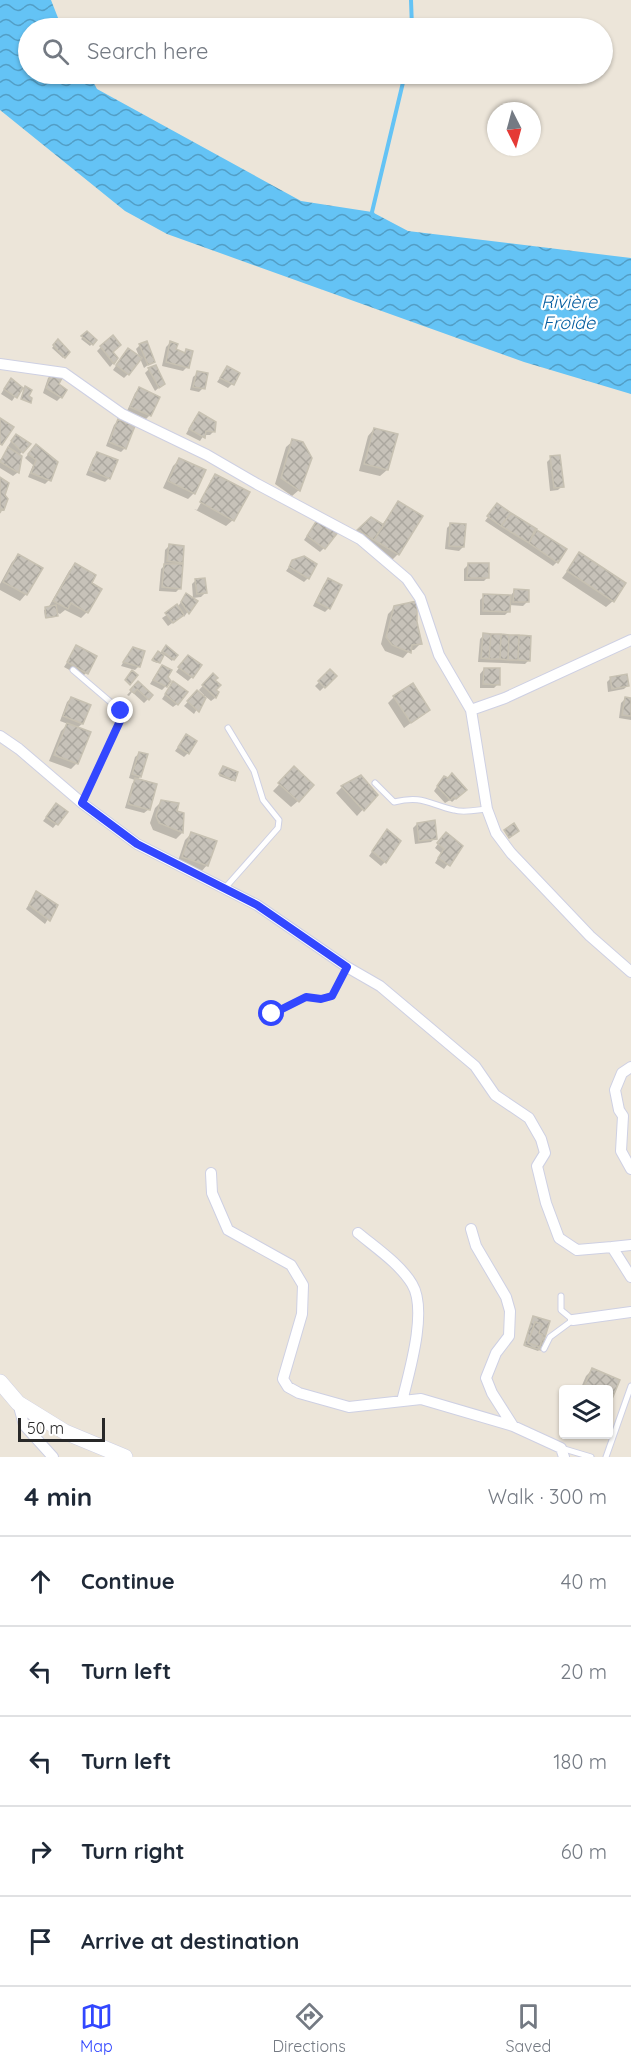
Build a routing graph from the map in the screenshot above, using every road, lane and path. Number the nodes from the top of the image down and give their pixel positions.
1 (0, 364) edge
2 (631, 640) edge
3 (73, 670) dead end
4 (471, 711) junction
5 (228, 728) dead end
6 (0, 736) edge
7 (375, 783) dead end
8 (82, 803) junction
9 (487, 809) junction
10 (225, 888) junction
11 (347, 967) junction
12 (631, 972) edge
13 (272, 1014) dead end
14 (631, 1067) edge
15 (631, 1169) edge
16 (212, 1173) dead end
17 (471, 1229) dead end
18 (358, 1233) dead end
19 (631, 1245) edge
20 (612, 1247) junction
21 (631, 1277) edge
22 (561, 1296) dead end
23 (631, 1312) edge
24 (573, 1320) junction
25 (544, 1349) dead end
26 (0, 1382) edge
27 (631, 1386) edge
28 (402, 1401) junction
29 (18, 1403) junction
30 (513, 1426) junction
31 (562, 1452) edge
32 (53, 1457) edge
33 (125, 1457) edge
34 (591, 1457) edge
35 (606, 1457) edge

1 - 4 street
2 - 4 street
3 - 8 lane
4 - 9 street
5 - 10 lane
6 - 8 street
7 - 9 lane
8 - 10 street
9 - 12 street
10 - 11 street
11 - 13 lane
11 - 20 street
14 - 15 street
16 - 28 street
17 - 30 street
18 - 28 street
19 - 20 street
20 - 21 street
22 - 24 lane
23 - 24 street
24 - 25 lane
26 - 29 main road
27 - 35 lane
28 - 30 street
29 - 32 street
29 - 33 main road
30 - 31 street
31 - 34 lane

